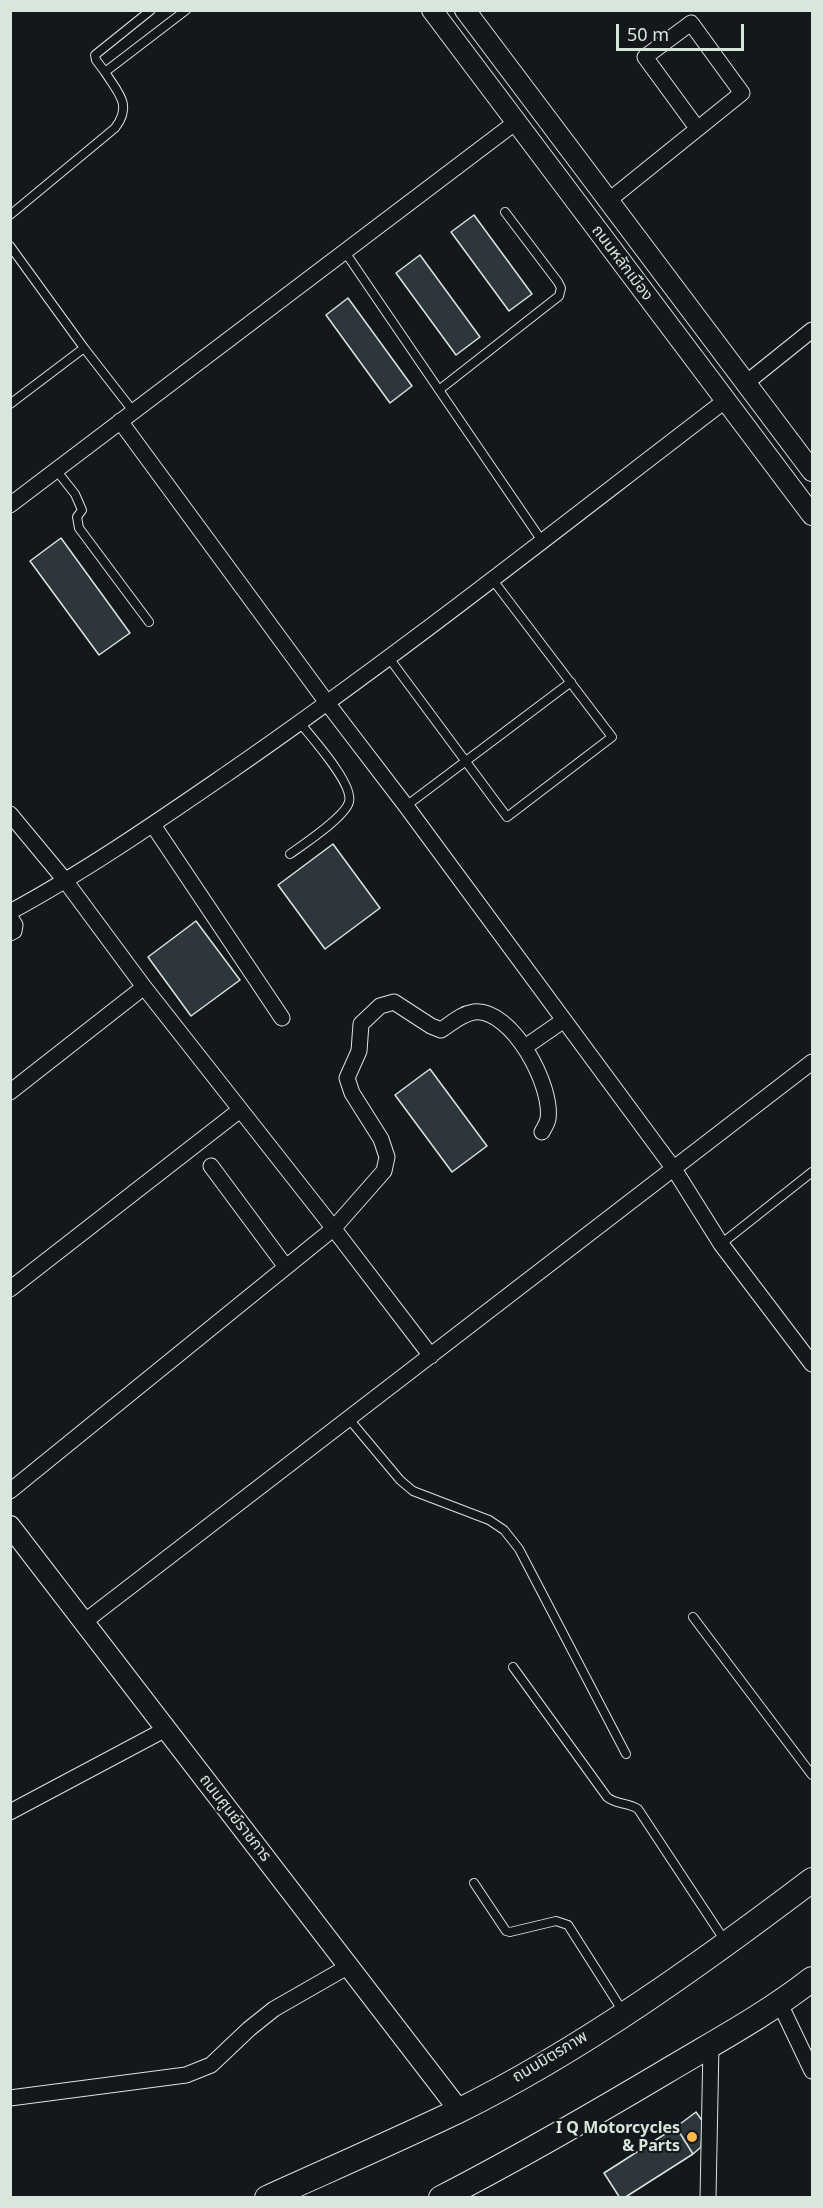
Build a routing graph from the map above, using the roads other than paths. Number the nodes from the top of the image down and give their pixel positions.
1 (151, 10) edge
2 (186, 10) edge
3 (432, 10) edge
4 (465, 10) edge
5 (105, 72) junction
6 (516, 122) junction
7 (697, 128) junction
8 (608, 201) junction
9 (505, 212) dead end
10 (10, 215) edge
11 (10, 246) edge
12 (345, 252) junction
13 (813, 330) edge
14 (84, 348) junction
15 (746, 384) junction
16 (439, 390) junction
17 (726, 400) junction
18 (10, 404) edge
19 (133, 411) junction
20 (120, 421) junction
21 (56, 470) junction
22 (813, 471) edge
23 (10, 505) edge
24 (813, 515) edge
25 (542, 541) junction
26 (492, 579) junction
27 (149, 622) dead end
28 (389, 658) junction
29 (571, 682) junction
30 (328, 704) junction
31 (300, 723) junction
32 (465, 760) junction
33 (406, 806) junction
34 (10, 814) edge
35 (153, 825) junction
36 (290, 854) dead end
37 (64, 879) junction
38 (10, 912) edge
39 (10, 917) edge
40 (10, 933) edge
41 (144, 987) junction
42 (282, 1018) dead end
43 (564, 1020) junction
44 (525, 1047) junction
45 (813, 1062) edge
46 (10, 1092) edge
47 (240, 1110) junction
48 (542, 1132) dead end
49 (211, 1166) dead end
50 (674, 1169) junction
51 (813, 1172) edge
52 (333, 1229) junction
53 (721, 1244) junction
54 (286, 1267) junction
55 (10, 1289) edge
56 (431, 1356) junction
57 (812, 1361) edge
58 (349, 1419) junction
59 (10, 1491) edge
60 (10, 1526) edge
61 (693, 1617) dead end
62 (84, 1622) junction
63 (513, 1667) dead end
64 (166, 1729) junction
65 (626, 1754) dead end
66 (813, 1774) edge
67 (10, 1812) edge
68 (813, 1880) edge
69 (474, 1883) dead end
70 (727, 1944) junction
71 (349, 1966) junction
72 (813, 1979) edge
73 (780, 2004) junction
74 (624, 2013) junction
75 (711, 2045) junction
76 (813, 2071) edge
77 (10, 2098) edge
78 (459, 2110) junction
79 (267, 2198) edge
80 (441, 2198) edge
81 (708, 2198) edge

1 - 5 lane
2 - 5 lane
3 - 6 street, ถนนหลักเมือง
4 - 8 street, ถนนหลักเมือง
5 - 10 lane
6 - 12 street
6 - 17 street, ถนนหลักเมือง
7 - 7 street
7 - 8 street
8 - 15 street, ถนนหลักเมือง
9 - 16 lane
11 - 14 lane
12 - 16 lane
12 - 19 street
13 - 15 street
14 - 18 lane
14 - 19 lane
15 - 17 street
15 - 22 street, ถนนหลักเมือง
16 - 25 lane
17 - 24 street, ถนนหลักเมือง
17 - 25 street
19 - 20 street
20 - 21 street
20 - 30 street
21 - 23 street
21 - 27 lane
25 - 26 street
26 - 28 street
26 - 29 lane
28 - 30 street
28 - 32 lane
29 - 32 lane
29 - 32 lane
30 - 31 street
30 - 33 street
31 - 35 street
31 - 36 lane
32 - 33 lane
33 - 43 street
34 - 37 street
35 - 37 street
35 - 42 street
37 - 38 street
37 - 41 street
39 - 40 street
41 - 46 street
41 - 47 street
43 - 44 street
43 - 50 street
44 - 48 street
44 - 52 street
45 - 50 street
47 - 52 street
47 - 55 street
49 - 54 street
50 - 53 street
50 - 56 street
51 - 53 lane
52 - 54 street
52 - 56 street
53 - 57 street
54 - 59 street
56 - 58 street
58 - 62 street
58 - 65 lane
60 - 62 street, ถนนศูนย์ราชการ
61 - 66 lane
62 - 64 street, ถนนศูนย์ราชการ
63 - 70 lane
64 - 67 street
64 - 71 street, ถนนศูนย์ราชการ
68 - 70 main road, ถนนมิตรภาพ
69 - 74 lane
70 - 74 main road, ถนนมิตรภาพ
71 - 77 street
71 - 78 street, ถนนศูนย์ราชการ
72 - 73 main road
73 - 75 main road
73 - 76 street
74 - 78 main road, ถนนมิตรภาพ
75 - 80 main road
75 - 81 street
78 - 79 main road, ถนนมิตรภาพ

